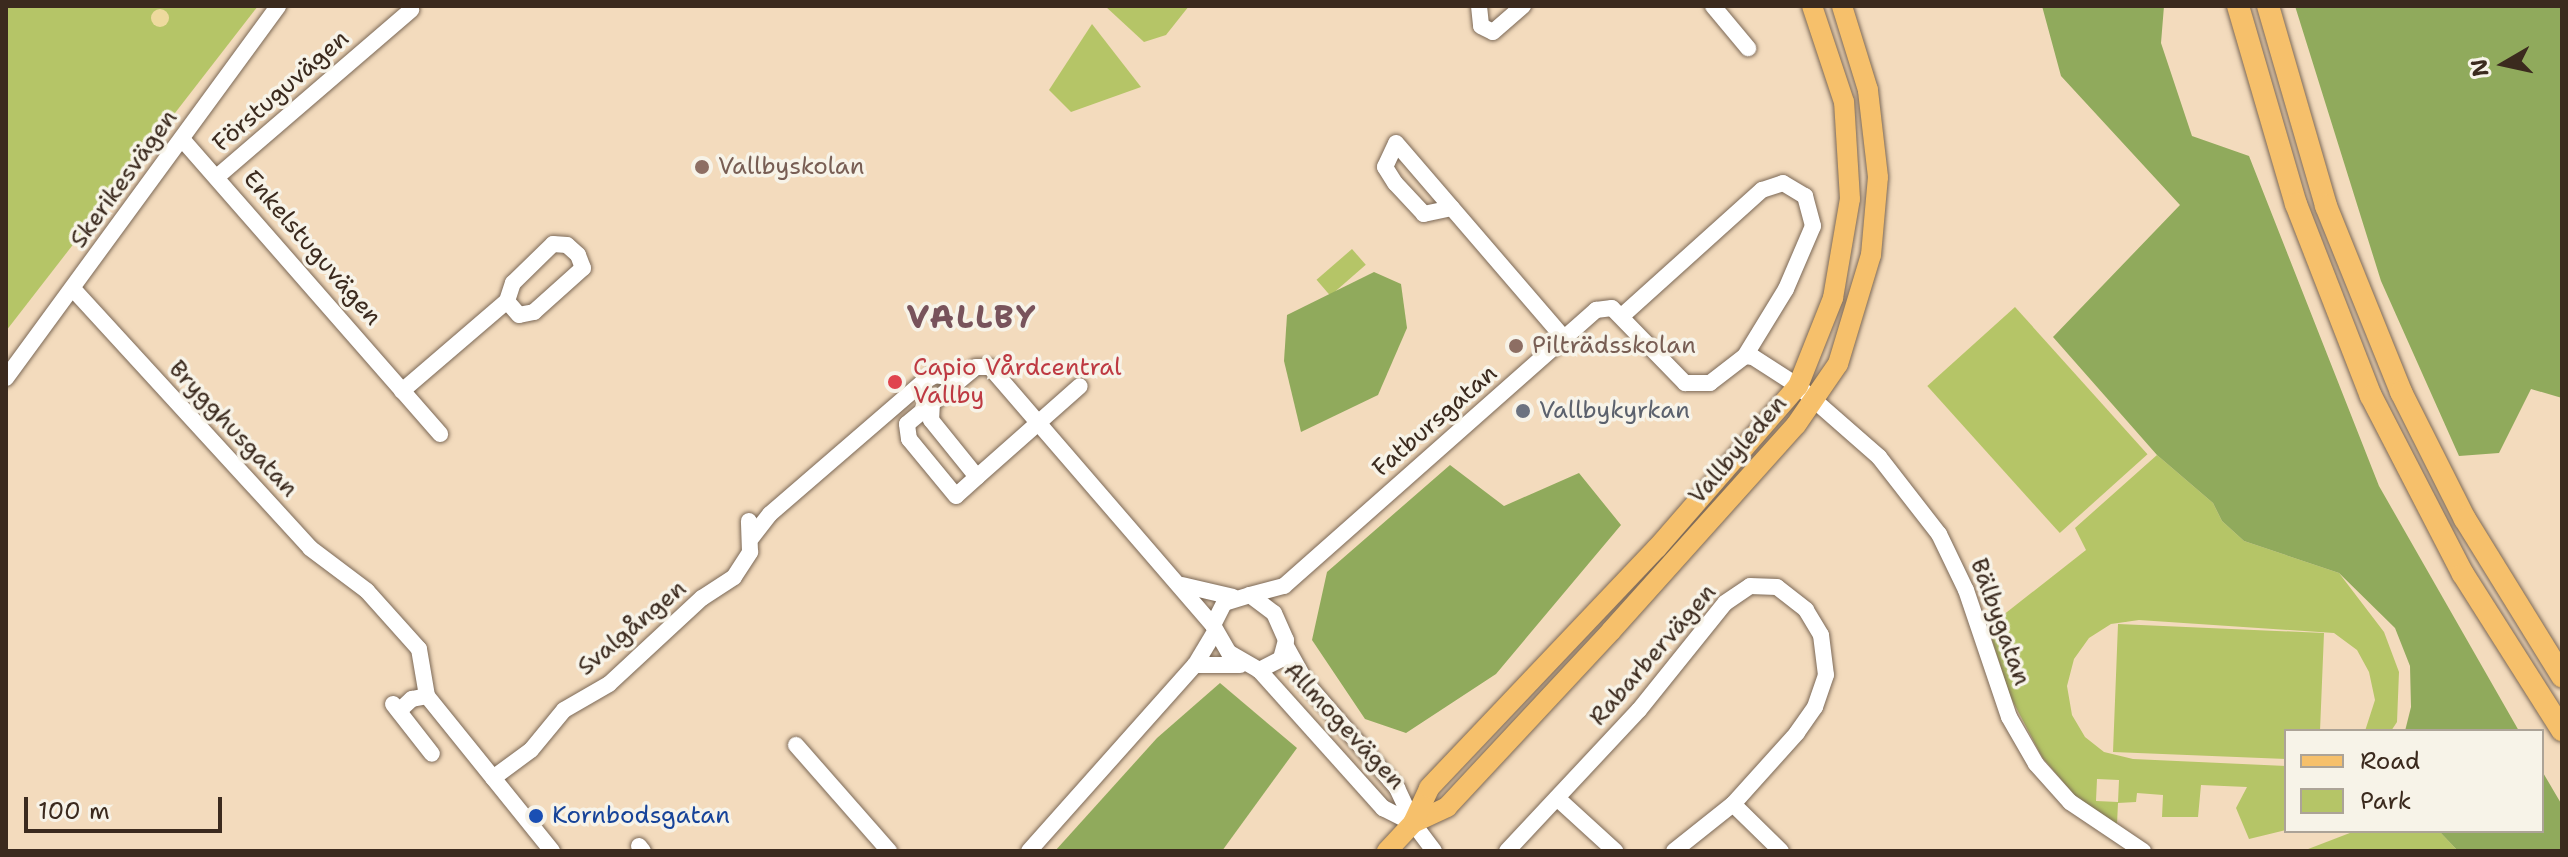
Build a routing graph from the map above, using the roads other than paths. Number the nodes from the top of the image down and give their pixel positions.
1 (278, 6) edge
2 (1479, 6) edge
3 (1523, 6) edge
4 (1713, 6) edge
5 (1812, 6) edge
6 (2238, 6) edge
7 (2268, 6) edge
8 (411, 10) dead end
9 (1846, 11) edge
10 (1748, 48) dead end
11 (182, 139) junction
12 (218, 176) junction
13 (1452, 208) junction
14 (74, 290) junction
15 (507, 301) junction
16 (1623, 315) junction
17 (1564, 338) junction
18 (1745, 356) junction
19 (6, 378) edge
20 (961, 379) junction
21 (1080, 386) dead end
22 (1798, 386) junction
23 (402, 391) junction
24 (932, 402) junction
25 (1814, 402) junction
26 (1040, 423) junction
27 (440, 434) dead end
28 (977, 477) junction
29 (1180, 584) junction
30 (1284, 586) junction
31 (1242, 596) junction
32 (1280, 626) junction
33 (1214, 629) junction
34 (1286, 646) junction
35 (1195, 665) junction
36 (1254, 669) junction
37 (2562, 676) edge
38 (427, 696) junction
39 (2562, 730) edge
40 (796, 745) dead end
41 (432, 754) dead end
42 (493, 778) junction
43 (1557, 798) junction
44 (1733, 804) junction
45 (1413, 823) junction
46 (552, 851) edge
47 (889, 851) edge
48 (1029, 851) edge
49 (1387, 851) edge
50 (1434, 851) edge
51 (1507, 851) edge
52 (1615, 851) edge
53 (1674, 851) edge
54 (1781, 851) edge
55 (2143, 851) edge

1 - 11 street, Skerikesvägen
2 - 3 street
4 - 10 street
5 - 22 main road, Vallbyleden
6 - 39 highway
7 - 37 highway
8 - 12 street, Förstuguvägen
9 - 25 main road, Vallbyleden
11 - 12 street, Enkelstuguvägen
11 - 14 street, Skerikesvägen
12 - 23 street, Enkelstuguvägen
13 - 13 street
13 - 17 street
14 - 19 street, Skerikesvägen
14 - 38 street, Brygghusgatan
15 - 15 street
15 - 23 street
16 - 17 street, Fatbursgatan
16 - 18 street
16 - 18 street
17 - 30 street, Fatbursgatan
18 - 22 street
20 - 24 street
20 - 26 street, Svalgången
20 - 42 street, Svalgången
21 - 26 street
22 - 25 street
22 - 45 main road, Vallbyleden
23 - 27 street, Enkelstuguvägen
24 - 28 street
24 - 28 street
25 - 45 main road, Vallbyleden
25 - 55 street, Bälbygatan
26 - 28 street
26 - 29 street
29 - 31 street
29 - 33 street
30 - 31 street, Fatbursgatan
30 - 32 street
31 - 32 street
31 - 33 street
32 - 34 street
33 - 35 street
33 - 36 street
34 - 36 street
34 - 45 street, Allmogevägen
35 - 36 street
35 - 48 street
36 - 45 street, Allmogevägen
38 - 41 street
38 - 42 street
40 - 47 street
42 - 46 street
43 - 44 street, Rabarbervägen
43 - 51 street, Rabarbervägen
43 - 52 street
44 - 53 street, Rabarbervägen
44 - 54 street
45 - 49 main road, Vallbyleden
45 - 50 street

